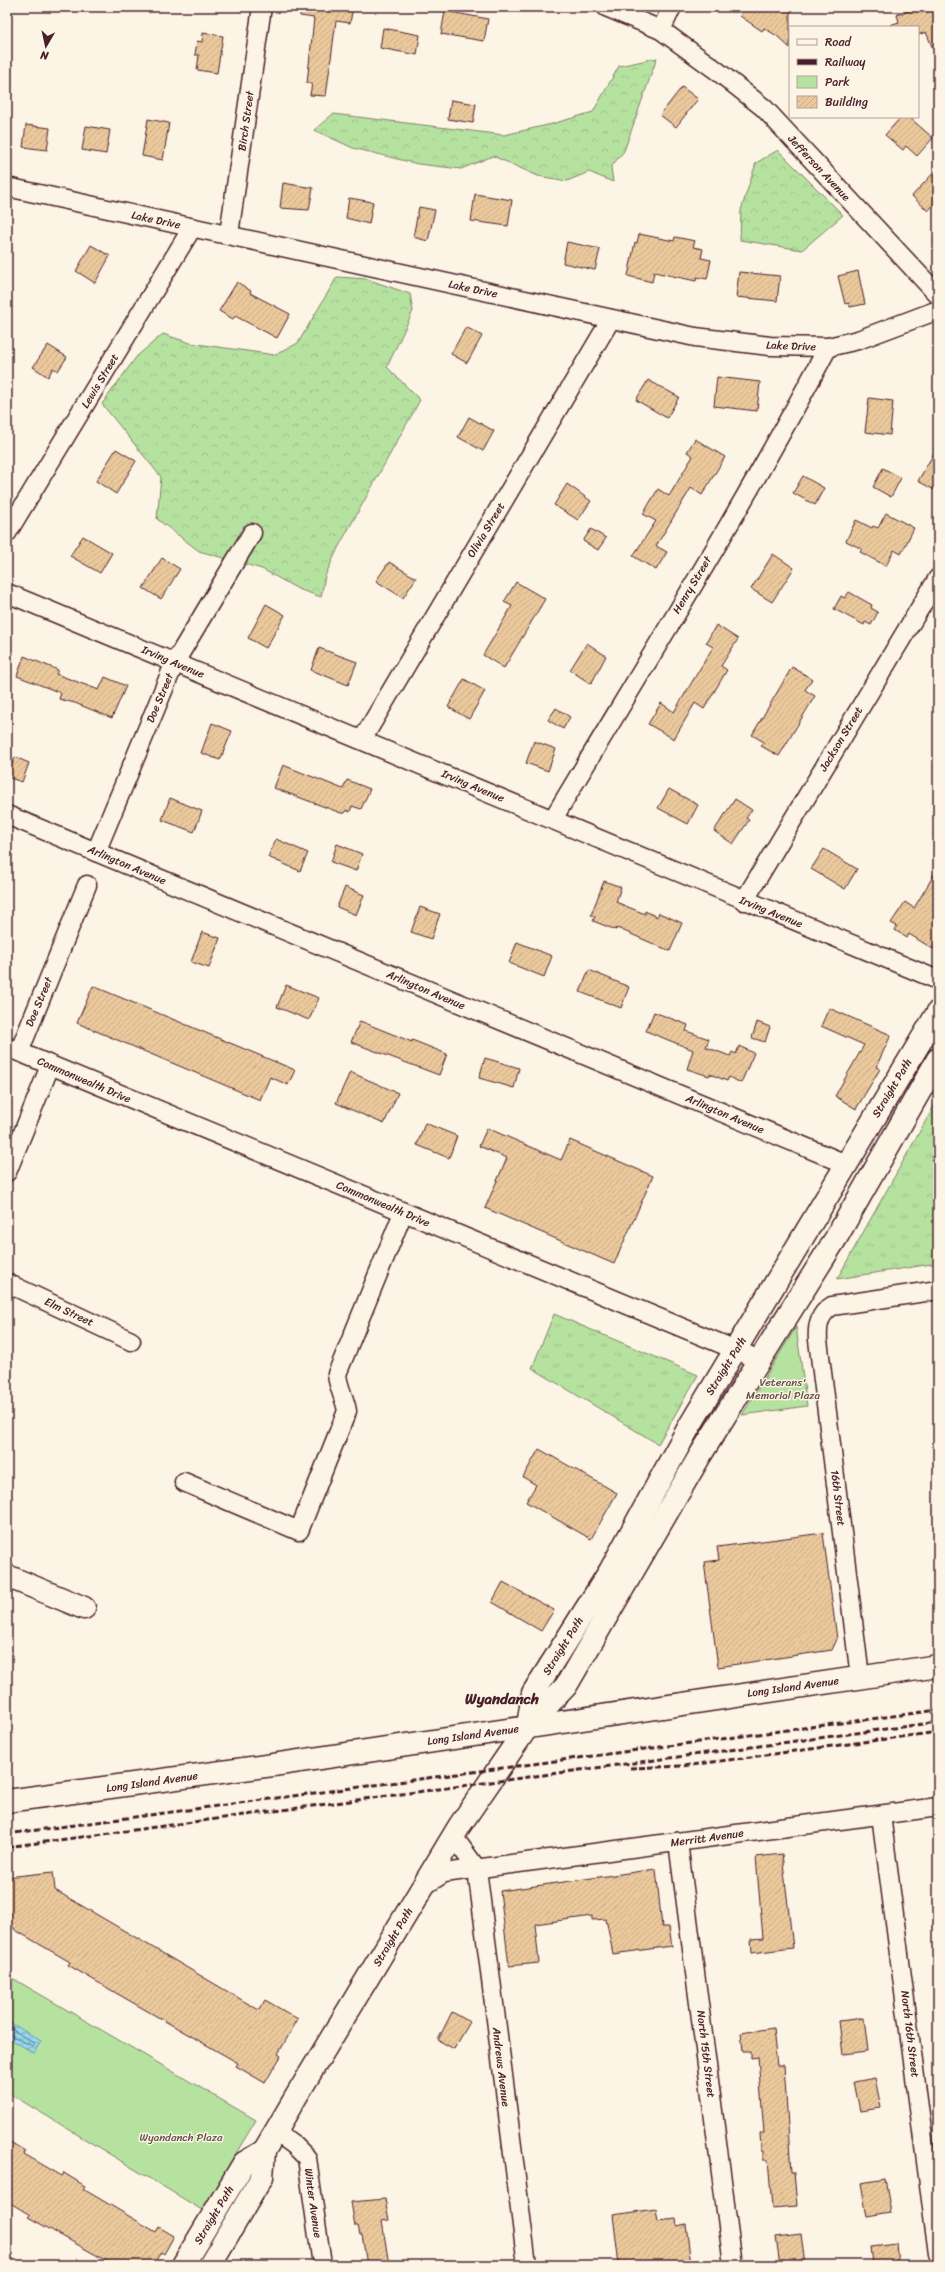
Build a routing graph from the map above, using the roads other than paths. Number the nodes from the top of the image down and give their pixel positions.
1 (262, 7) edge
2 (606, 7) edge
3 (672, 7) edge
4 (661, 30) junction
5 (7, 188) edge
6 (192, 228) junction
7 (229, 234) junction
8 (938, 296) edge
9 (938, 310) edge
10 (611, 319) junction
11 (828, 347) junction
12 (7, 533) edge
13 (252, 533) dead end
14 (938, 578) edge
15 (7, 593) edge
16 (175, 662) junction
17 (362, 740) junction
18 (7, 815) edge
19 (553, 819) junction
20 (96, 852) junction
21 (87, 885) dead end
22 (744, 901) junction
23 (938, 980) edge
24 (938, 1012) edge
25 (13, 1050) edge
26 (938, 1060) edge
27 (50, 1066) junction
28 (846, 1164) junction
29 (7, 1172) edge
30 (403, 1213) junction
31 (7, 1283) edge
32 (938, 1290) edge
33 (131, 1341) dead end
34 (736, 1350) junction
35 (760, 1360) junction
36 (184, 1482) dead end
37 (7, 1576) edge
38 (84, 1608) dead end
39 (938, 1666) edge
40 (860, 1678) junction
41 (528, 1726) junction
42 (7, 1801) edge
43 (938, 1808) edge
44 (881, 1815) junction
45 (454, 1836) junction
46 (678, 1842) junction
47 (477, 1869) junction
48 (424, 1886) junction
49 (275, 2131) junction
50 (264, 2151) junction
51 (938, 2254) edge
52 (183, 2265) edge
53 (210, 2265) edge
54 (322, 2265) edge
55 (527, 2265) edge
56 (733, 2265) edge

1 - 7 street, Birch Street
2 - 4 street, Jefferson Avenue
3 - 4 street
4 - 8 street, Jefferson Avenue
5 - 6 street, Lake Drive
6 - 7 street, Lake Drive
6 - 12 street, Lewis Street
7 - 10 street, Lake Drive
9 - 11 street, Lake Drive
10 - 11 street, Lake Drive
10 - 17 street, Olivia Street
11 - 19 street, Henry Street
13 - 16 street, Doe Street
14 - 22 street, Jackson Street
15 - 16 street, Irving Avenue
16 - 17 street, Irving Avenue
16 - 20 street, Doe Street
17 - 19 street, Irving Avenue
18 - 20 street, Arlington Avenue
19 - 22 street, Irving Avenue
20 - 28 street, Arlington Avenue
21 - 25 street, Doe Street
22 - 23 street, Irving Avenue
24 - 28 main road, Straight Path
25 - 27 street, Commonwealth Drive
26 - 35 main road, Straight Path
27 - 29 street
27 - 30 street, Commonwealth Drive
28 - 34 main road, Straight Path
30 - 34 street, Commonwealth Drive
30 - 36 street
31 - 33 street, Elm Street
32 - 40 street, 16th Street
34 - 35 street, Commonwealth Drive
34 - 41 main road, Straight Path
35 - 41 main road, Straight Path
37 - 38 main road
39 - 40 main road, Long Island Avenue
40 - 41 main road, Long Island Avenue
41 - 42 main road, Long Island Avenue
41 - 45 main road, Straight Path
43 - 44 street, Merritt Avenue
44 - 46 street, Merritt Avenue
44 - 51 street, North 16th Street
45 - 47 street
45 - 48 main road, Straight Path
46 - 47 street, Merritt Avenue
46 - 56 street, North 15th Street
47 - 48 street, Merritt Avenue
47 - 55 street, Andrews Avenue
48 - 49 main road, Straight Path
49 - 50 main road, Straight Path
49 - 54 street, Winter Avenue
50 - 52 main road, Straight Path
50 - 53 main road, Straight Path

